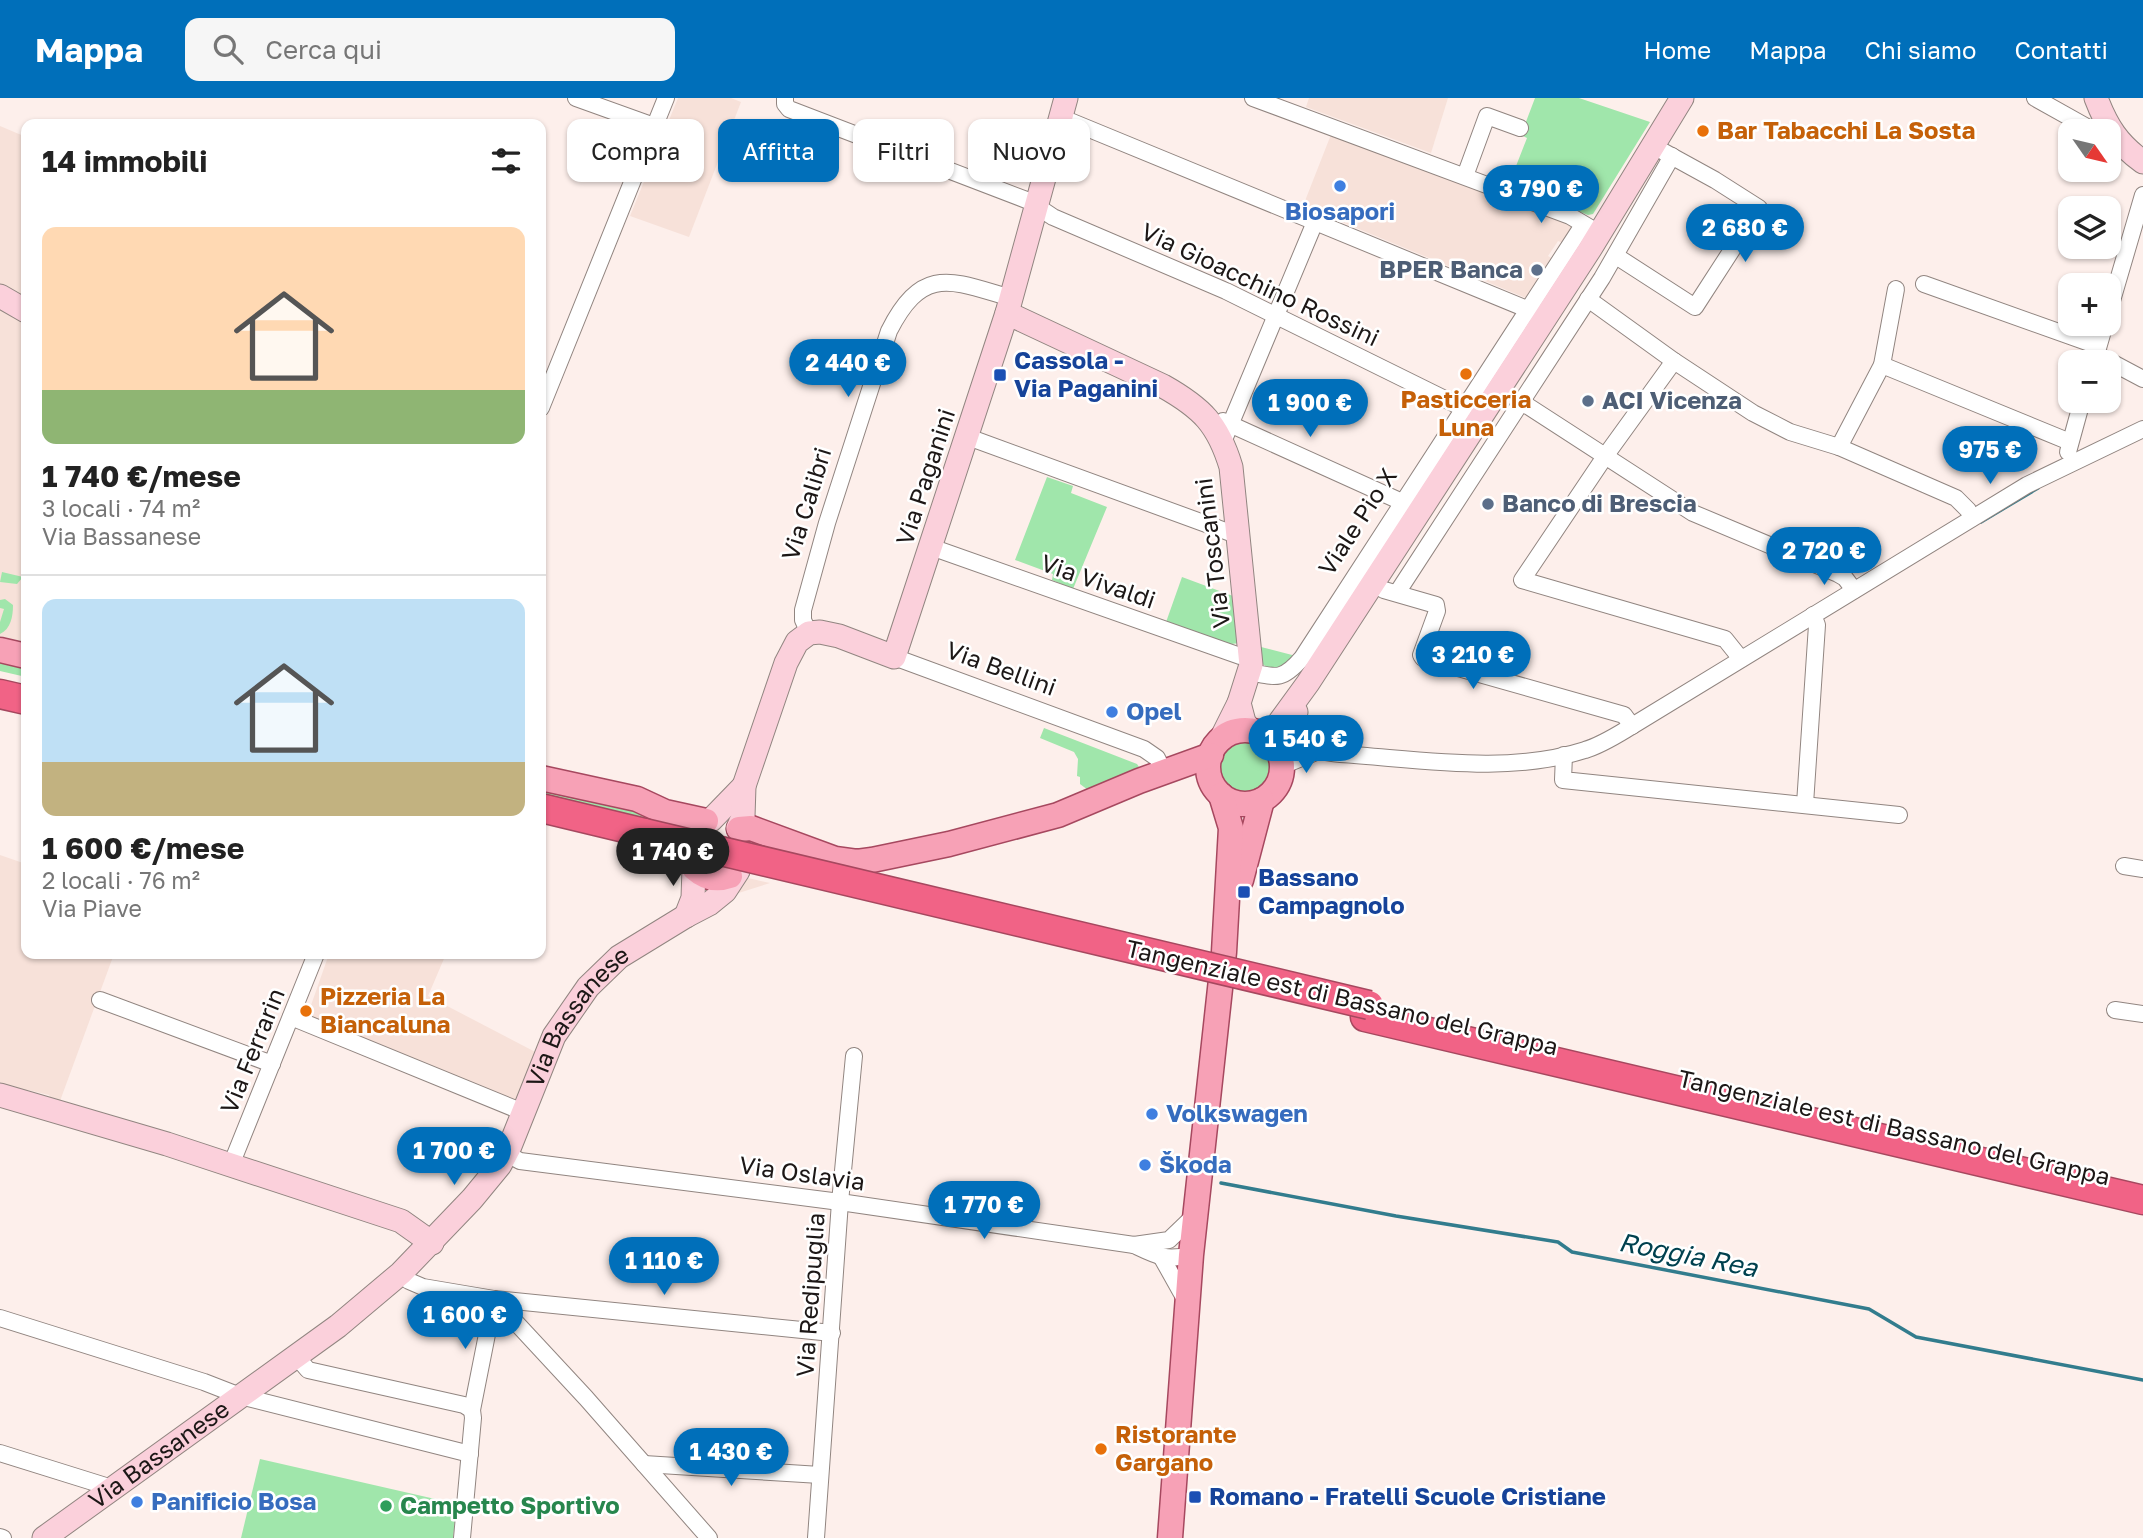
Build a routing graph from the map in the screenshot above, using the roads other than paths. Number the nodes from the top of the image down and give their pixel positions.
1 (576, 98) edge
2 (666, 98) edge
3 (785, 98) edge
4 (1253, 98) edge
5 (1682, 98) edge
6 (2035, 98) edge
7 (2096, 98) edge
8 (1063, 108) edge
9 (637, 119) edge
10 (657, 119) edge
11 (2073, 119) edge
12 (1520, 128) dead end
13 (2126, 150) edge
14 (1662, 151) junction
15 (1465, 176) junction
16 (631, 182) edge
17 (2143, 195) edge
18 (1036, 206) junction
19 (1315, 222) junction
20 (1584, 238) junction
21 (1616, 256) junction
22 (2120, 273) edge
23 (1602, 278) junction
24 (1924, 284) dead end
25 (1896, 289) dead end
26 (0, 296) edge
27 (1588, 299) junction
28 (1009, 306) junction
29 (21, 308) edge
30 (1536, 313) junction
31 (1276, 314) junction
32 (2086, 350) edge
33 (1674, 361) junction
34 (1882, 365) junction
35 (2121, 367) edge
36 (2143, 379) edge
37 (546, 395) edge
38 (1520, 401) junction
39 (1462, 408) junction
40 (2078, 413) edge
41 (2143, 429) edge
42 (1226, 433) junction
43 (968, 437) junction
44 (2070, 442) junction
45 (1839, 447) junction
46 (1606, 455) junction
47 (2068, 463) junction
48 (1428, 486) junction
49 (1402, 502) junction
50 (1449, 509) junction
51 (1972, 518) junction
52 (1239, 536) junction
53 (930, 547) junction
54 (1372, 583) junction
55 (1854, 590) junction
56 (1396, 593) junction
57 (1813, 615) junction
58 (809, 633) junction
59 (0, 650) edge
60 (21, 655) edge
61 (894, 657) junction
62 (1741, 659) junction
63 (1251, 665) junction
64 (1308, 683) junction
65 (0, 684) edge
66 (21, 689) edge
67 (0, 694) edge
68 (21, 699) edge
69 (1239, 703) junction
70 (1294, 719) junction
71 (1632, 726) junction
72 (1216, 747) junction
73 (1273, 747) junction
74 (1316, 752) junction
75 (1564, 755) junction
76 (1164, 772) junction
77 (546, 779) edge
78 (744, 786) junction
79 (1217, 789) junction
80 (1262, 800) junction
81 (1805, 804) junction
82 (546, 810) edge
83 (1899, 815) dead end
84 (546, 823) edge
85 (690, 824) junction
86 (644, 840) junction
87 (795, 846) junction
88 (743, 851) junction
89 (2124, 866) dead end
90 (694, 868) joint
91 (2143, 869) edge
92 (686, 916) junction
93 (1224, 952) junction
94 (314, 959) edge
95 (100, 1000) dead end
96 (2115, 1010) dead end
97 (1367, 1011) junction
98 (2143, 1014) edge
99 (291, 1017) junction
100 (854, 1056) dead end
101 (272, 1064) junction
102 (0, 1095) edge
103 (523, 1112) junction
104 (507, 1154) junction
105 (231, 1164) junction
106 (2143, 1187) edge
107 (2143, 1200) edge
108 (840, 1202) junction
109 (1195, 1215) junction
110 (1169, 1240) junction
111 (432, 1243) junction
112 (1134, 1244) junction
113 (1191, 1255) junction
114 (1162, 1258) junction
115 (401, 1273) junction
116 (494, 1299) junction
117 (1187, 1304) junction
118 (0, 1318) edge
119 (832, 1333) junction
120 (296, 1356) junction
121 (240, 1396) junction
122 (472, 1410) junction
123 (0, 1453) edge
124 (470, 1454) junction
125 (644, 1464) junction
126 (820, 1475) junction
127 (112, 1488) junction
128 (44, 1538) edge
129 (462, 1538) edge
130 (709, 1538) edge
131 (817, 1538) edge
132 (1170, 1538) edge

1 - 9 street
2 - 10 street
3 - 18 street, Via Gioacchino Rossini
4 - 15 street
5 - 14 street, Viale Pio X
6 - 11 street
7 - 13 street
8 - 18 street
8 - 19 street
12 - 15 street
14 - 20 street, Viale Pio X
14 - 21 street, Viale Pio X
14 - 21 street
15 - 20 street
16 - 37 street
17 - 22 street
18 - 28 street
18 - 31 street, Via Gioacchino Rossini
19 - 30 street
19 - 31 street
20 - 23 street
20 - 30 street, Viale Pio X
21 - 23 street, Viale Pio X
23 - 27 street, Viale Pio X
24 - 32 street
25 - 34 street
26 - 29 street
27 - 33 street
27 - 38 street, Viale Pio X
28 - 42 street, Via Toscanini
28 - 43 street, Via Paganini
28 - 58 street, Via Calibri
30 - 39 street, Viale Pio X
30 - 48 street, Viale Pio X
31 - 39 street, Via Gioacchino Rossini
31 - 42 street
33 - 45 street
33 - 46 street
34 - 44 street
34 - 45 street
35 - 36 street
38 - 46 street
38 - 50 street, Viale Pio X
39 - 48 street, Viale Pio X
40 - 44 street
41 - 47 street
42 - 49 street
42 - 52 street, Via Toscanini
43 - 52 street
43 - 53 street, Via Paganini
44 - 47 street
45 - 51 street
46 - 55 street
46 - 62 street
47 - 51 street
48 - 49 street, Viale Pio X
48 - 50 street, Viale Pio X
48 - 54 street, Viale Pio X
49 - 63 street, Viale Pio X
50 - 56 street, Viale Pio X
51 - 55 street
52 - 63 street, Via Toscanini
53 - 61 street, Via Paganini
53 - 63 street, Via Vivaldi
54 - 56 street
54 - 64 street, Viale Pio X
55 - 57 street
56 - 71 street
57 - 62 street
57 - 81 street
58 - 61 street, Via Bellini
58 - 78 street
59 - 60 main road
61 - 76 street, Via Bellini
62 - 71 street
63 - 69 street, Via Toscanini
64 - 70 street, Viale Pio X
64 - 73 street, Viale Pio X
65 - 66 highway
67 - 68 highway
69 - 72 street, Via Toscanini
69 - 73 street
70 - 73 street, Viale Pio X
70 - 74 street
71 - 75 street
72 - 73 main road
72 - 76 main road
72 - 79 main road
73 - 74 street
73 - 80 main road
74 - 75 street
75 - 81 street
76 - 79 main road
76 - 87 main road
77 - 85 main road
78 - 85 street
78 - 88 street
79 - 80 main road
79 - 93 main road
80 - 93 main road
81 - 83 street
82 - 86 highway, Tangenziale est di Bassano del Grappa
84 - 86 highway, Tangenziale est di Bassano del Grappa
85 - 88 main road
86 - 97 highway, Tangenziale est di Bassano del Grappa
87 - 88 main road
87 - 88 main road
88 - 90 main road
88 - 92 street, Via Bassanese
89 - 91 street
90 - 92 street
92 - 103 street, Via Bassanese
93 - 109 main road
94 - 99 street, Via Ferrarin
95 - 101 street
96 - 98 street
97 - 106 highway, Tangenziale est di Bassano del Grappa
97 - 107 highway, Tangenziale est di Bassano del Grappa
99 - 101 street, Via Ferrarin
99 - 103 street
100 - 108 street, Via Redipuglia
101 - 105 street, Via Ferrarin
102 - 105 street
103 - 104 street, Via Bassanese
104 - 108 street, Via Oslavia
104 - 111 street, Via Bassanese
105 - 111 street
108 - 112 street, Via Oslavia
108 - 119 street, Via Redipuglia
109 - 110 street
109 - 113 main road
110 - 112 street, Via Oslavia
110 - 113 street
111 - 115 street, Via Bassanese
112 - 114 street, Via Oslavia
113 - 114 street
113 - 117 main road
114 - 117 street
115 - 116 street
115 - 120 street, Via Bassanese
116 - 119 street
116 - 122 street
116 - 125 street
117 - 132 main road
118 - 121 street
119 - 126 street, Via Redipuglia
120 - 121 street, Via Bassanese
120 - 122 street
121 - 124 street, Via Bassanese
121 - 127 street, Via Bassanese
122 - 124 street
123 - 127 street
124 - 129 street
125 - 126 street
125 - 130 street
126 - 131 street, Via Redipuglia
127 - 128 street, Via Bassanese

